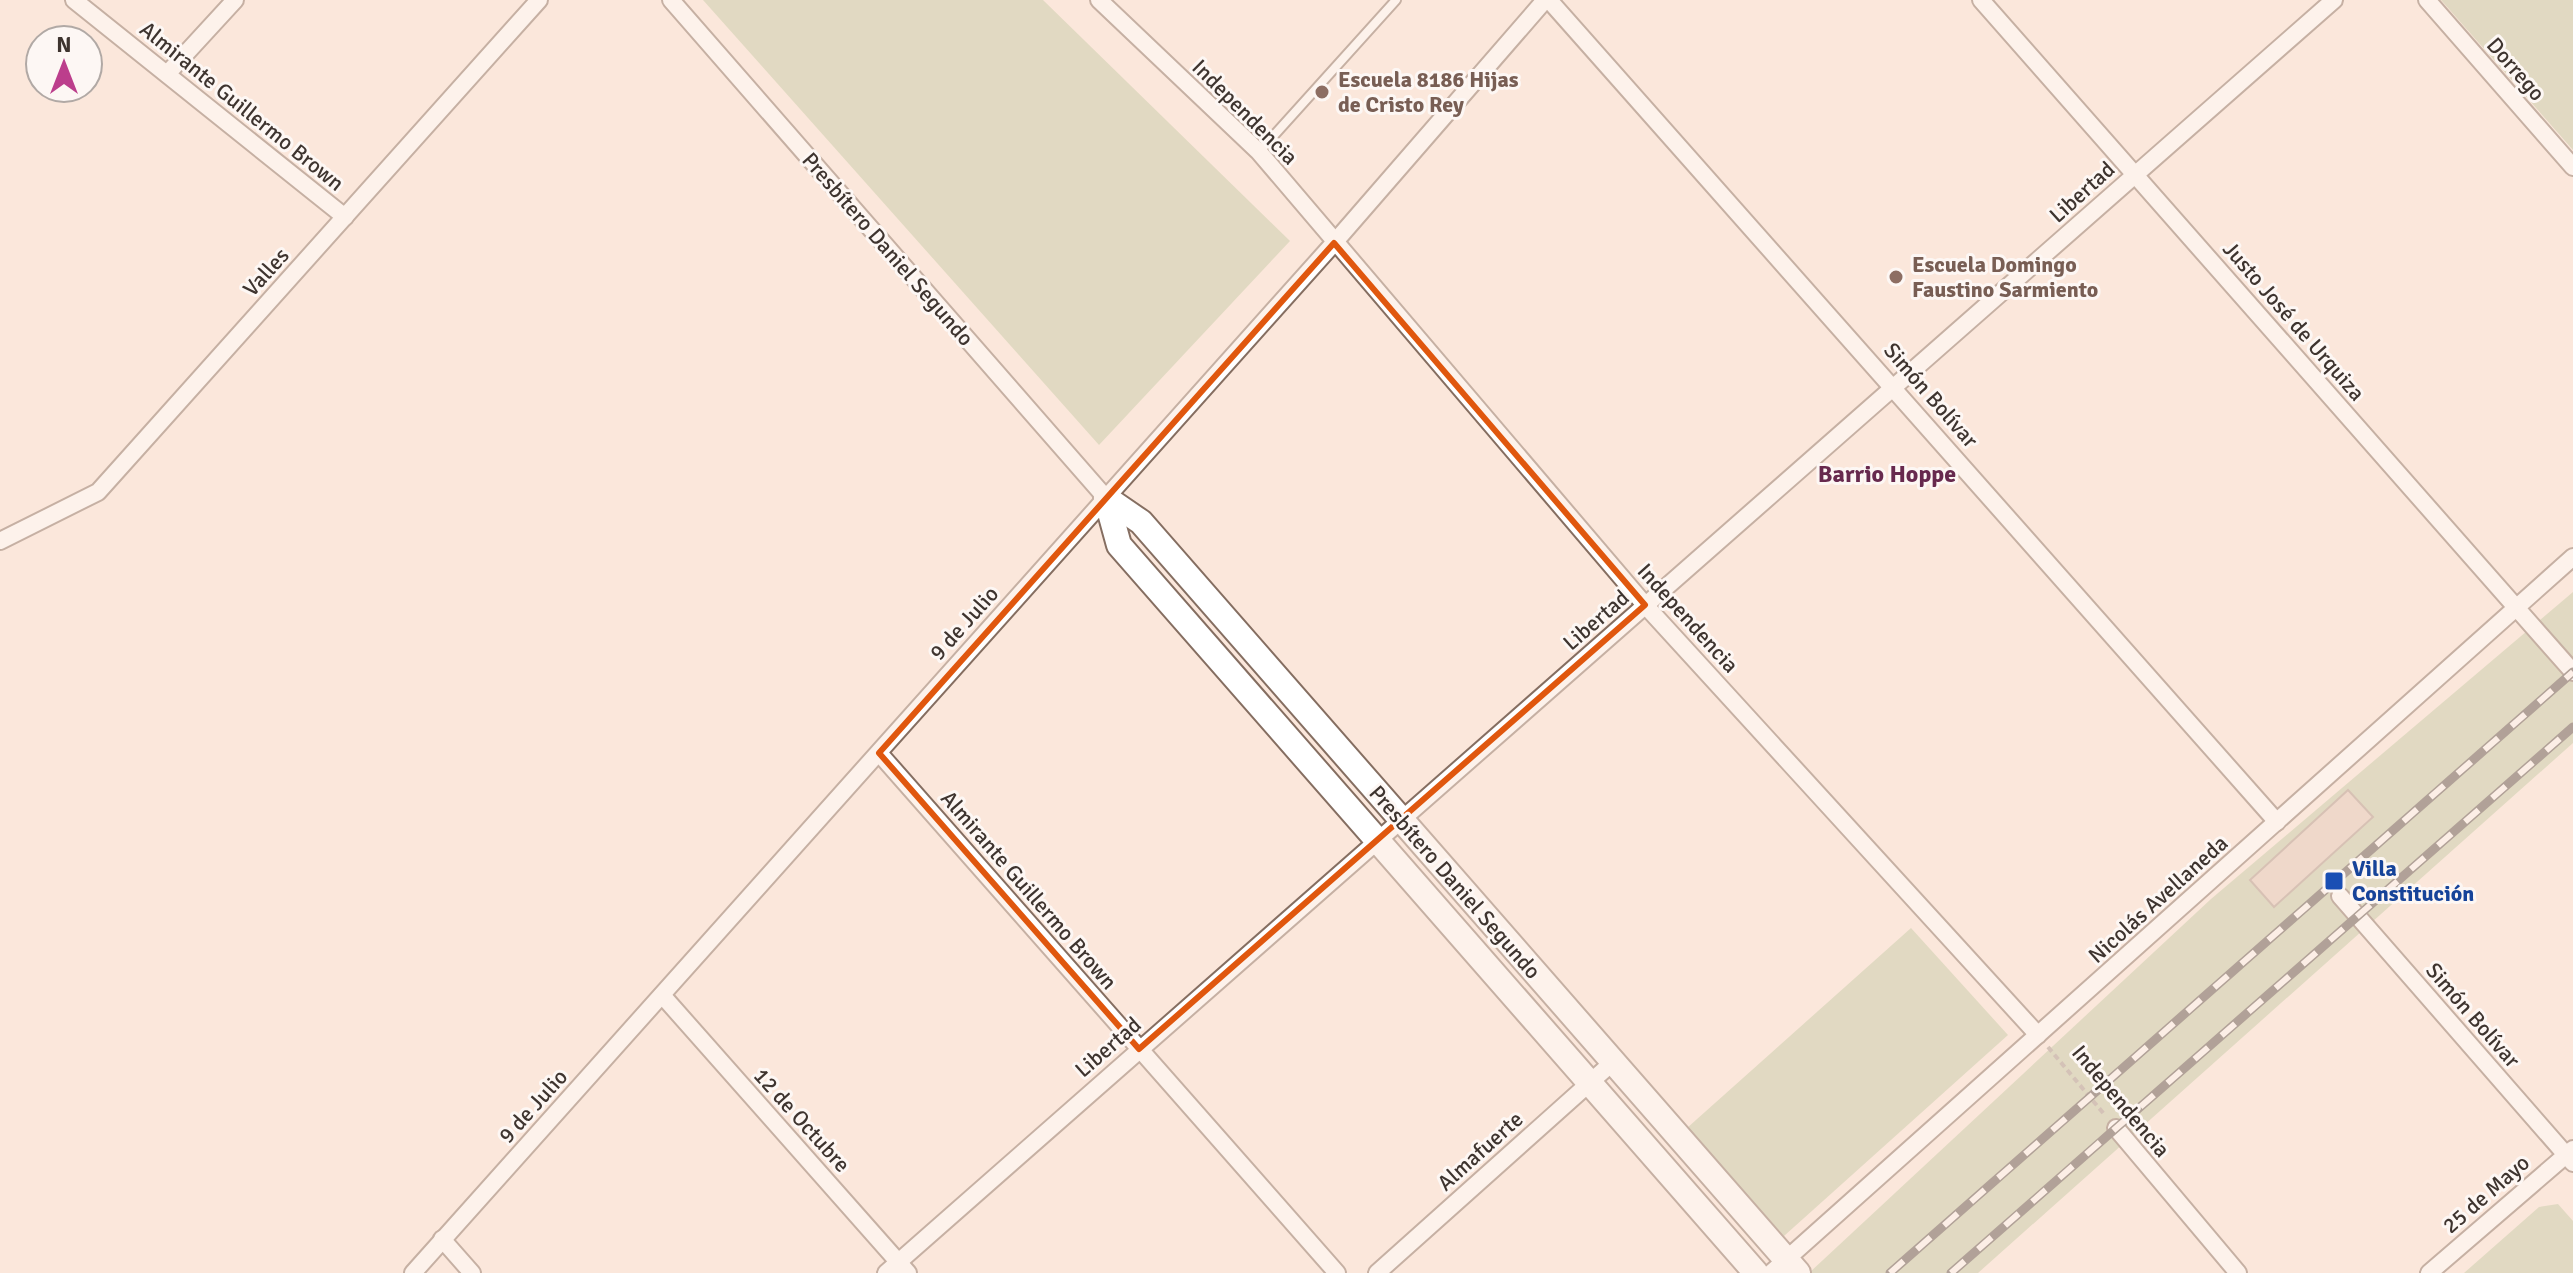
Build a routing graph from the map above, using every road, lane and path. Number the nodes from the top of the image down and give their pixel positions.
1 (74, 0) edge
2 (235, 0) edge
3 (539, 0) edge
4 (671, 0) edge
5 (1099, 0) edge
6 (1396, 0) edge
7 (1547, 0) edge
8 (1981, 0) edge
9 (2334, 0) edge
10 (2427, 0) edge
11 (167, 74) junction
12 (1259, 152) junction
13 (2573, 167) edge
14 (2135, 174) junction
15 (345, 217) junction
16 (1334, 243) junction
17 (1896, 388) junction
18 (1106, 498) junction
19 (0, 541) edge
20 (2573, 557) edge
21 (1645, 605) junction
22 (2517, 607) junction
23 (2573, 672) edge
24 (879, 753) junction
25 (1402, 821) junction
26 (2277, 822) junction
27 (1378, 841) junction
28 (2340, 896) dead end
29 (662, 995) junction
30 (2038, 1035) junction
31 (1139, 1049) junction
32 (1613, 1062) junction
33 (1589, 1083) junction
34 (2116, 1128) joint
35 (2571, 1155) edge
36 (442, 1239) junction
37 (898, 1269) edge
38 (1785, 1269) edge
39 (413, 1273) edge
40 (472, 1273) edge
41 (1337, 1273) edge
42 (1377, 1273) edge
43 (1756, 1273) edge
44 (2238, 1273) edge
45 (2429, 1273) edge

1 - 11 street, Almirante Guillermo Brown
2 - 11 street
3 - 15 street, Valles
4 - 18 street, Presbítero Daniel Segundo
5 - 12 street, Independencia
6 - 12 lane
7 - 16 street, 9 de Julio
7 - 17 street, Simón Bolívar
8 - 14 street, Justo José de Urquiza
9 - 14 street, Libertad
10 - 13 street, Dorrego
11 - 15 street, Almirante Guillermo Brown
12 - 16 street, Independencia
14 - 17 street, Libertad
14 - 22 street, Justo José de Urquiza
15 - 19 street, Valles
16 - 18 street, 9 de Julio
16 - 21 street, Independencia
17 - 21 street, Libertad
17 - 26 street, Simón Bolívar
18 - 24 street, 9 de Julio
18 - 25 main road, Presbítero Daniel Segundo
18 - 27 main road, Presbítero Daniel Segundo
20 - 22 street, Nicolás Avellaneda
21 - 25 street, Libertad
21 - 30 street, Independencia
22 - 23 street, Justo José de Urquiza
22 - 26 street, Nicolás Avellaneda
24 - 29 street, 9 de Julio
24 - 31 street, Almirante Guillermo Brown
25 - 27 street, Libertad
25 - 32 main road, Presbítero Daniel Segundo
26 - 30 street, Nicolás Avellaneda
27 - 31 street, Libertad
27 - 33 main road, Presbítero Daniel Segundo
28 - 35 street, Simón Bolívar
29 - 36 street, 9 de Julio
29 - 37 street, 12 de Octubre
30 - 34 path, Independencia
30 - 38 street, Nicolás Avellaneda
31 - 37 street, Libertad
31 - 41 street, Almirante Guillermo Brown
32 - 33 street, Almafuerte
32 - 38 main road, Presbítero Daniel Segundo
33 - 42 street, Almafuerte
33 - 43 main road, Presbítero Daniel Segundo
34 - 44 street, Independencia
35 - 45 street, 25 de Mayo
36 - 39 street, 9 de Julio
36 - 40 street

